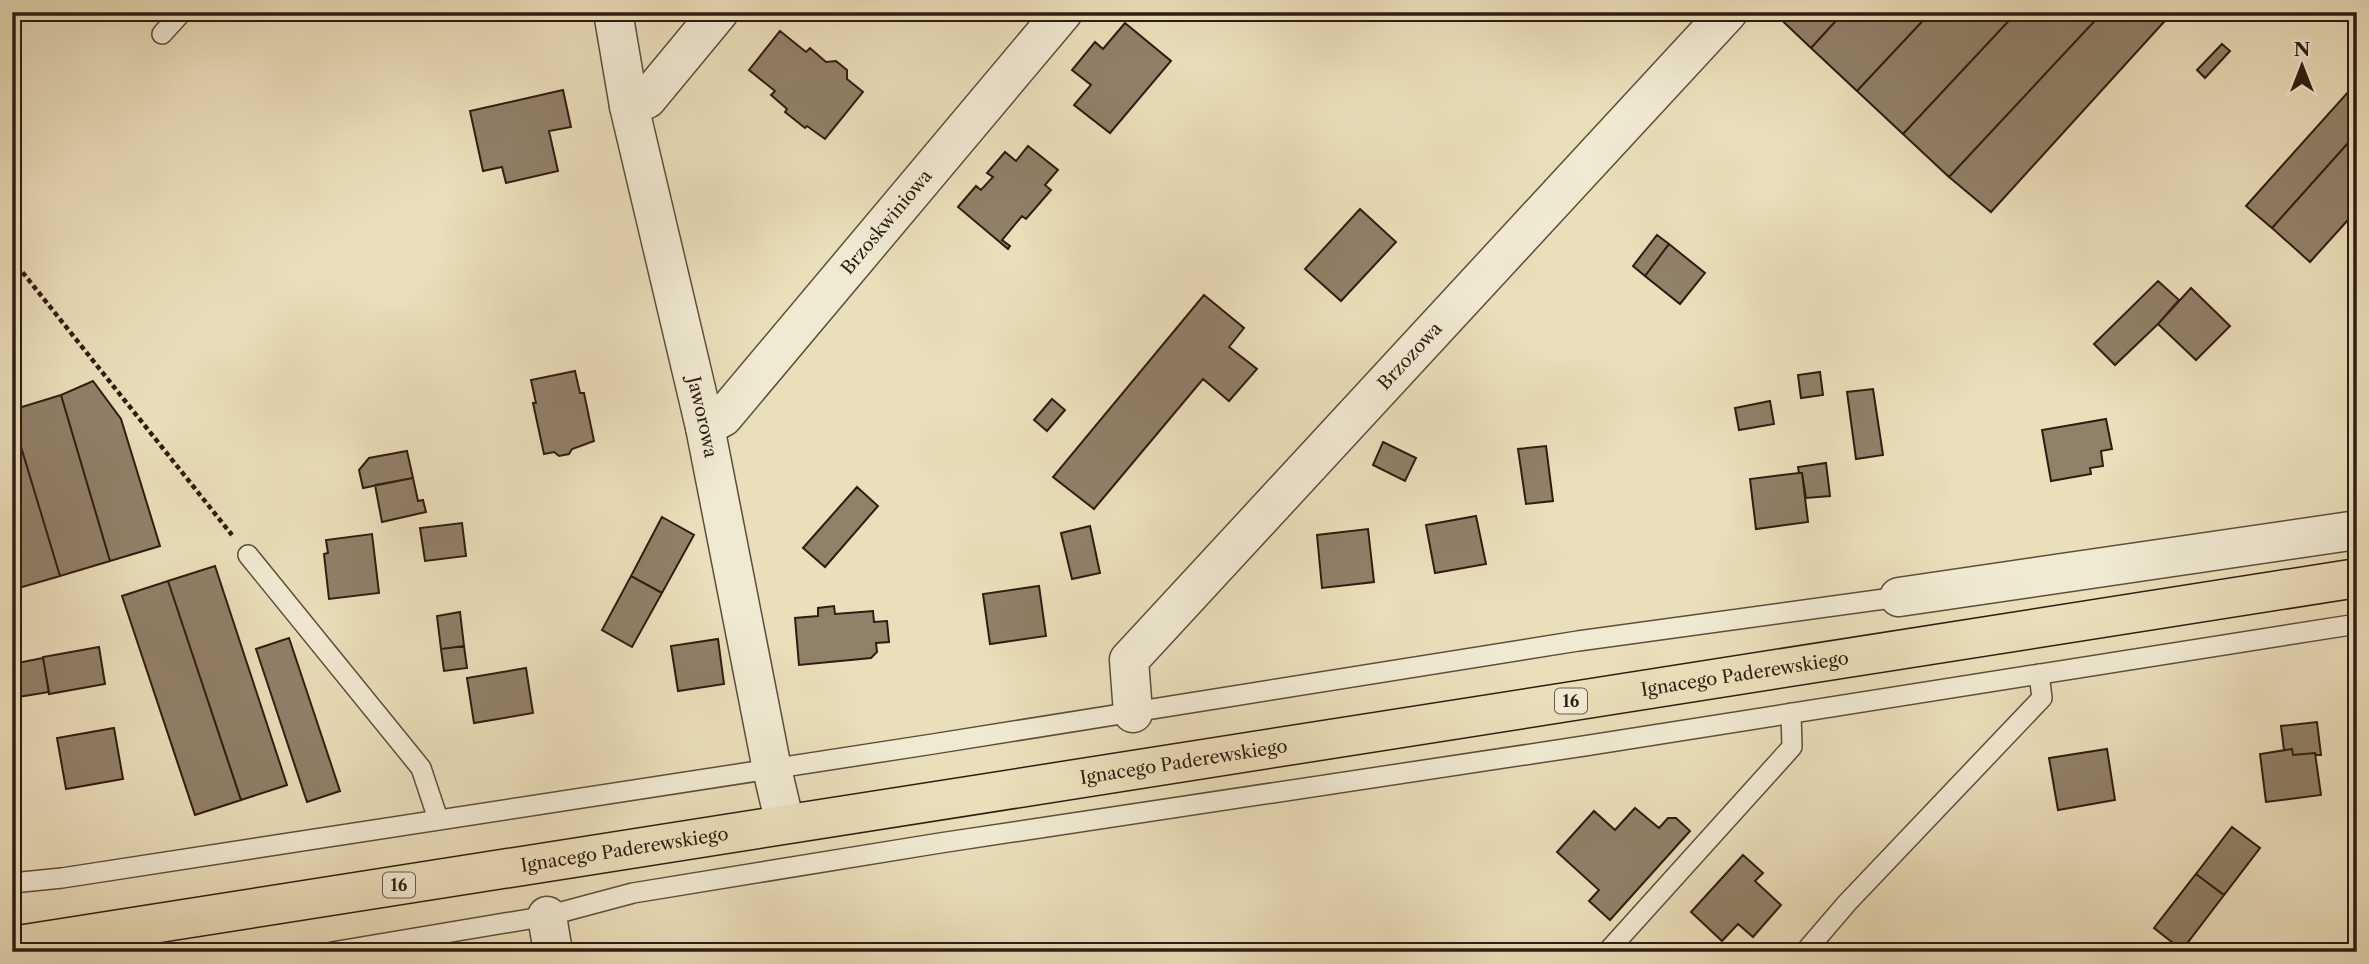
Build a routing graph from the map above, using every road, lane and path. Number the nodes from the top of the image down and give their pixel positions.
1 (182, 12) edge
2 (612, 12) edge
3 (719, 12) edge
4 (1063, 12) edge
5 (1728, 12) edge
6 (162, 34) dead end
7 (629, 106) junction
8 (12, 259) edge
9 (705, 427) junction
10 (2357, 530) edge
11 (248, 555) joint
12 (2357, 578) edge
13 (1899, 597) joint
14 (2357, 624) edge
15 (2039, 674) junction
16 (1133, 713) junction
17 (1791, 713) junction
18 (772, 769) junction
19 (438, 819) junction
20 (786, 824) junction
21 (12, 883) edge
22 (550, 934) edge
23 (12, 946) edge
24 (332, 952) edge
25 (1607, 952) edge
26 (1805, 952) edge

1 - 6 lane
2 - 7 street, Jaworowa
3 - 7 street
4 - 9 street, Brzoskwiniowa
5 - 16 street, Brzozowa
7 - 9 street, Jaworowa
8 - 11 path
9 - 18 street, Jaworowa
10 - 13 street
11 - 19 lane
12 - 20 main road, Ignacego Paderewskiego / 16
13 - 16 lane
14 - 15 lane
15 - 17 lane
15 - 26 lane
16 - 18 lane
17 - 22 lane
17 - 25 lane
18 - 19 lane
18 - 20 street, Jaworowa
19 - 21 lane
20 - 23 main road, Ignacego Paderewskiego / 16
22 - 24 lane

